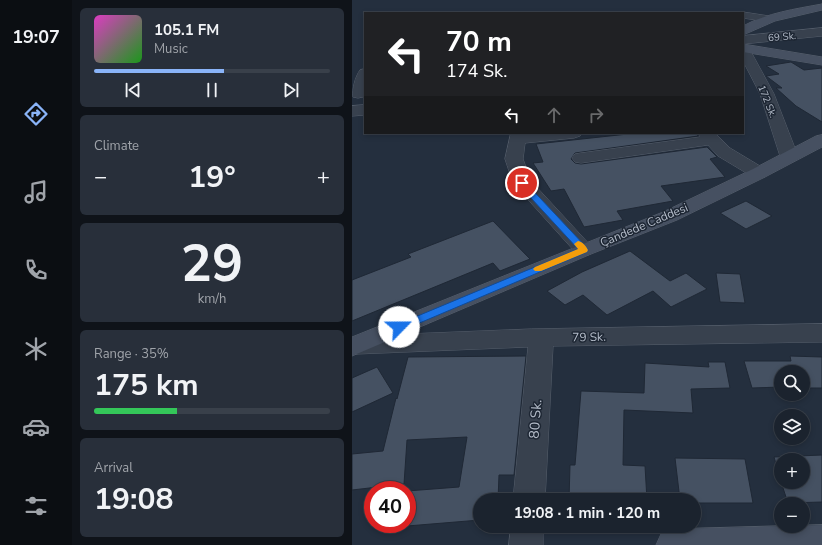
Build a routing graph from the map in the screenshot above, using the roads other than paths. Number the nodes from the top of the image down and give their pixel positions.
1 (822, 8) edge
2 (744, 15) edge
3 (769, 19) junction
4 (744, 31) edge
5 (822, 32) edge
6 (744, 40) edge
7 (744, 48) edge
8 (744, 50) edge
9 (822, 61) edge
10 (364, 75) edge
11 (749, 85) dead end
12 (358, 94) dead end
13 (766, 94) junction
14 (364, 110) edge
15 (352, 111) edge
16 (555, 134) edge
17 (518, 136) edge
18 (709, 136) edge
19 (822, 140) edge
20 (789, 156) junction
21 (581, 158) dead end
22 (759, 173) junction
23 (584, 250) junction
24 (822, 333) edge
25 (541, 338) junction
26 (354, 346) edge
27 (530, 493) edge
28 (527, 533) edge
29 (822, 541) edge
30 (526, 545) edge
31 (673, 545) edge

1 - 3 street
2 - 3 street
3 - 4 street
5 - 6 street, 69 Sk.
7 - 9 street
8 - 13 street, 172 Sk.
10 - 12 street
11 - 13 street
13 - 20 street, 172 Sk.
14 - 15 street
16 - 17 street
17 - 23 street
18 - 21 street
18 - 22 street
19 - 20 street, Çandede Caddesi
20 - 22 street, Çandede Caddesi
22 - 23 street, Çandede Caddesi
23 - 26 street, Çandede Caddesi
24 - 25 street, 79 Sk.
25 - 26 street, 79 Sk.
25 - 27 street, 80 Sk.
28 - 30 street
29 - 31 street

